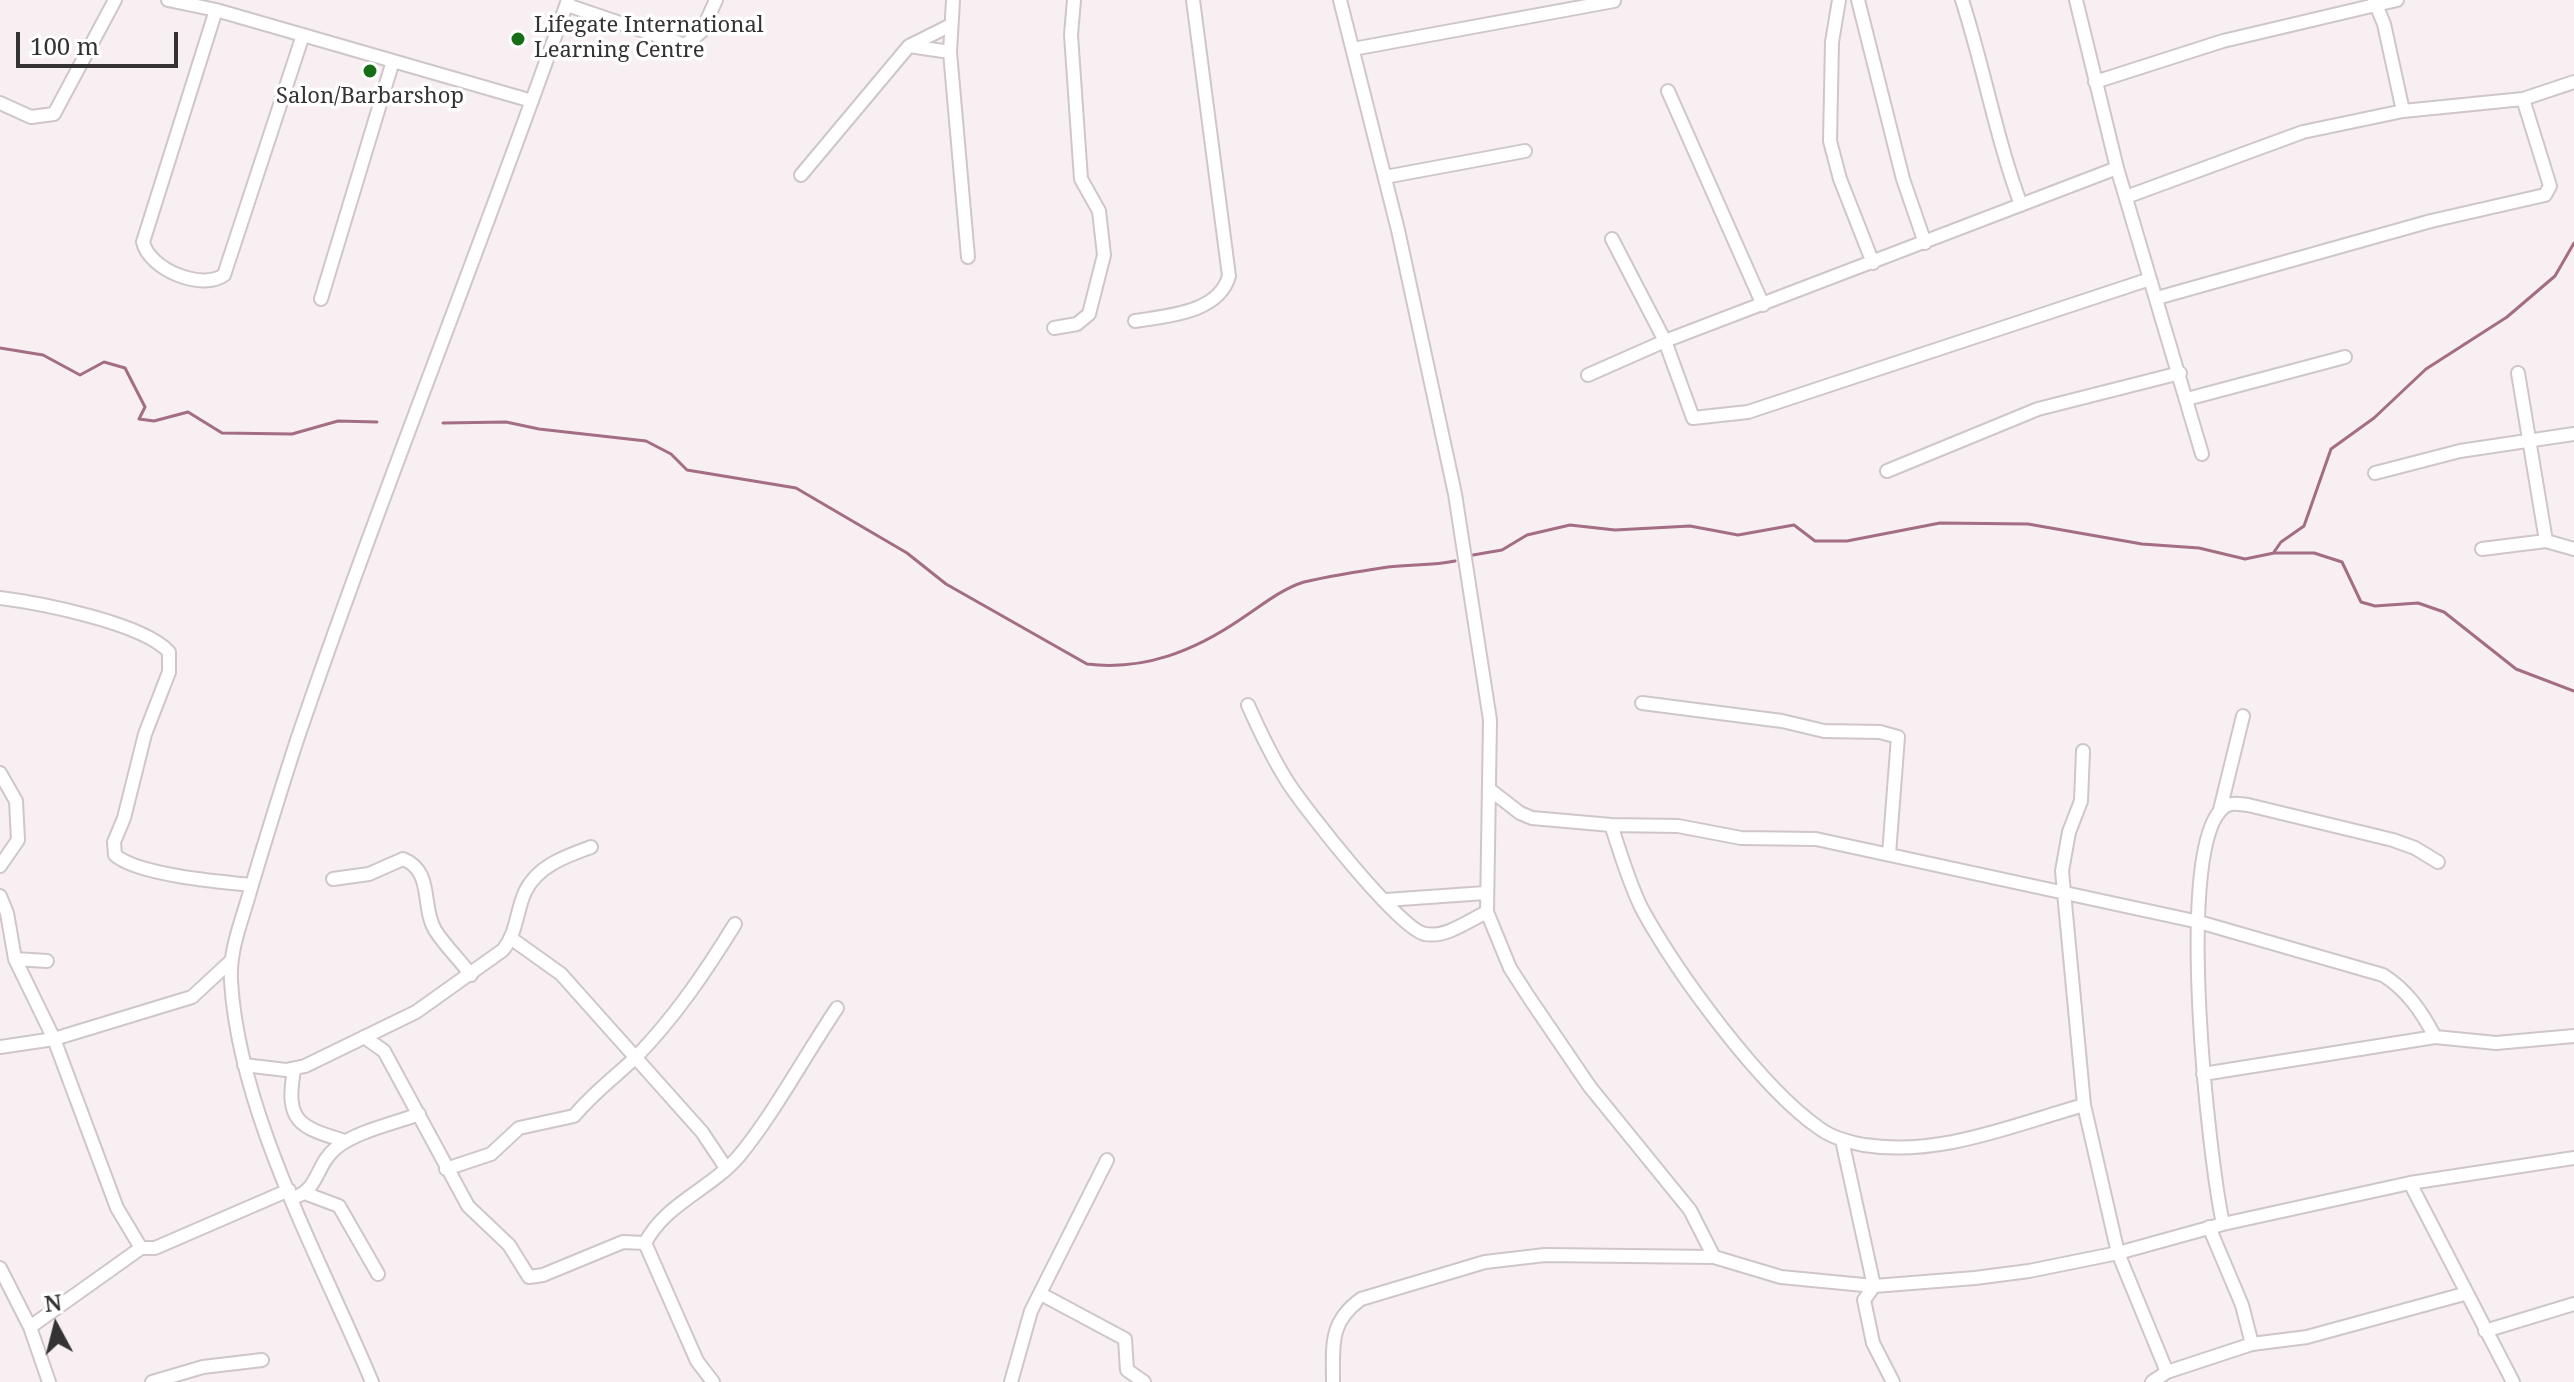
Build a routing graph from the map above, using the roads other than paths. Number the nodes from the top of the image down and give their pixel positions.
1 (115, 0) edge
2 (168, 0) edge
3 (716, 0) edge
4 (953, 0) edge
5 (1074, 0) edge
6 (1193, 0) edge
7 (1340, 0) edge
8 (1839, 0) edge
9 (1858, 0) edge
10 (1962, 0) edge
11 (2076, 0) edge
12 (2397, 0) edge
13 (1614, 1) edge
14 (568, 2) edge
15 (2374, 2) edge
16 (216, 10) junction
17 (949, 26) junction
18 (303, 35) junction
19 (909, 46) junction
20 (1353, 49) junction
21 (950, 52) junction
22 (393, 61) junction
23 (2095, 82) junction
24 (2574, 82) edge
25 (1668, 91) dead end
26 (2523, 99) junction
27 (532, 101) junction
28 (0, 103) edge
29 (2403, 111) junction
30 (1525, 151) dead end
31 (2117, 168) junction
32 (801, 175) dead end
33 (1385, 177) junction
34 (2126, 197) junction
35 (2021, 205) junction
36 (1612, 239) dead end
37 (1925, 243) junction
38 (968, 257) dead end
39 (1873, 263) junction
40 (2150, 279) junction
41 (2157, 298) junction
42 (321, 299) dead end
43 (1763, 305) junction
44 (1135, 321) dead end
45 (1054, 328) dead end
46 (1665, 341) junction
47 (2345, 357) dead end
48 (2180, 373) junction
49 (2518, 373) dead end
50 (1588, 375) dead end
51 (2187, 399) junction
52 (2574, 434) edge
53 (2529, 440) junction
54 (2202, 454) dead end
55 (1887, 471) dead end
56 (2375, 473) dead end
57 (2546, 541) junction
58 (2482, 549) dead end
59 (2574, 549) edge
60 (0, 598) edge
61 (1642, 703) dead end
62 (1248, 705) dead end
63 (2243, 716) dead end
64 (2083, 751) dead end
65 (0, 773) edge
66 (1489, 789) junction
67 (2220, 810) junction
68 (1611, 825) junction
69 (591, 847) dead end
70 (1889, 854) junction
71 (2438, 862) dead end
72 (0, 866) edge
73 (333, 879) dead end
74 (252, 885) junction
75 (2063, 891) junction
76 (1485, 893) junction
77 (0, 896) edge
78 (1386, 900) junction
79 (1487, 912) junction
80 (2199, 922) junction
81 (735, 924) dead end
82 (512, 939) junction
83 (15, 959) junction
84 (232, 960) junction
85 (47, 961) dead end
86 (471, 975) junction
87 (837, 1008) dead end
88 (2574, 1036) edge
89 (364, 1037) junction
90 (2435, 1037) junction
91 (54, 1039) junction
92 (0, 1047) edge
93 (636, 1056) junction
94 (244, 1065) junction
95 (294, 1070) junction
96 (2203, 1074) junction
97 (2084, 1105) junction
98 (419, 1114) junction
99 (1842, 1140) junction
100 (345, 1141) junction
101 (2574, 1158) edge
102 (1107, 1160) dead end
103 (726, 1168) junction
104 (446, 1169) junction
105 (2410, 1183) junction
106 (291, 1194) junction
107 (307, 1194) junction
108 (2223, 1224) junction
109 (2209, 1227) junction
110 (645, 1243) junction
111 (141, 1248) junction
112 (2118, 1253) junction
113 (1714, 1257) junction
114 (0, 1268) edge
115 (378, 1274) dead end
116 (1874, 1286) junction
117 (1041, 1294) junction
118 (2464, 1294) junction
119 (2574, 1304) edge
120 (30, 1327) junction
121 (2485, 1331) junction
122 (2252, 1344) junction
123 (262, 1360) dead end
124 (2167, 1372) junction
125 (49, 1382) edge
126 (152, 1382) edge
127 (372, 1382) edge
128 (713, 1382) edge
129 (1011, 1382) edge
130 (1144, 1382) edge
131 (1333, 1382) edge
132 (1893, 1382) edge
133 (2152, 1382) edge
134 (2513, 1382) edge

1 - 28 street
2 - 16 street
3 - 14 street
4 - 17 street
5 - 45 street
6 - 44 street
7 - 20 street
8 - 39 street
9 - 37 street
10 - 35 street
11 - 23 street
12 - 15 street
13 - 20 street
14 - 27 street
15 - 23 street
15 - 29 street
16 - 18 street
16 - 18 street
17 - 19 street
17 - 21 street
18 - 22 street
19 - 21 street
19 - 32 street
20 - 33 street
21 - 38 street
22 - 27 street
22 - 42 street
23 - 31 street
24 - 26 street
25 - 43 street
26 - 29 street
26 - 41 street
27 - 74 street
29 - 34 street
30 - 33 street
31 - 34 street
31 - 35 street
33 - 66 street
34 - 40 street
35 - 37 street
36 - 46 street
37 - 39 street
39 - 43 street
40 - 41 street
40 - 46 street
41 - 48 street
43 - 46 street
46 - 50 street
47 - 51 street
48 - 51 street
48 - 55 street
49 - 53 street
51 - 54 street
52 - 53 street
53 - 56 street
53 - 57 street
57 - 58 street
57 - 59 street
60 - 74 street
61 - 70 street
62 - 78 street
63 - 67 street
64 - 75 street
65 - 72 street
66 - 68 street
66 - 76 street
67 - 71 street
67 - 80 street
68 - 70 street
68 - 99 street
69 - 82 street
70 - 75 street
73 - 86 street
74 - 84 street
75 - 80 street
75 - 97 street
76 - 78 street
76 - 79 street
77 - 83 street
78 - 79 street
79 - 113 street
80 - 90 street
80 - 96 street
81 - 93 street
82 - 86 street
82 - 93 street
83 - 85 street
83 - 91 street
84 - 91 street
84 - 94 street
86 - 89 street
87 - 103 street
88 - 90 street
89 - 95 street
89 - 98 street
90 - 96 street
91 - 92 street
91 - 111 street
93 - 103 street
93 - 104 street
94 - 95 street
94 - 106 street
95 - 100 street
96 - 108 street
97 - 99 street
97 - 112 street
98 - 100 street
98 - 104 street
99 - 116 street
100 - 107 street
101 - 105 street
102 - 117 street
103 - 110 street
104 - 110 street
105 - 108 street
105 - 118 street
106 - 107 street
106 - 111 street
106 - 127 street
107 - 115 street
108 - 109 street
109 - 112 street
109 - 122 street
110 - 128 street
111 - 120 street
112 - 116 street
112 - 124 street
113 - 116 street
113 - 131 street
114 - 120 street
116 - 132 street
117 - 129 street
117 - 130 street
118 - 121 street
118 - 122 street
119 - 121 street
120 - 125 street
121 - 134 street
122 - 124 street
123 - 126 street
124 - 133 street

